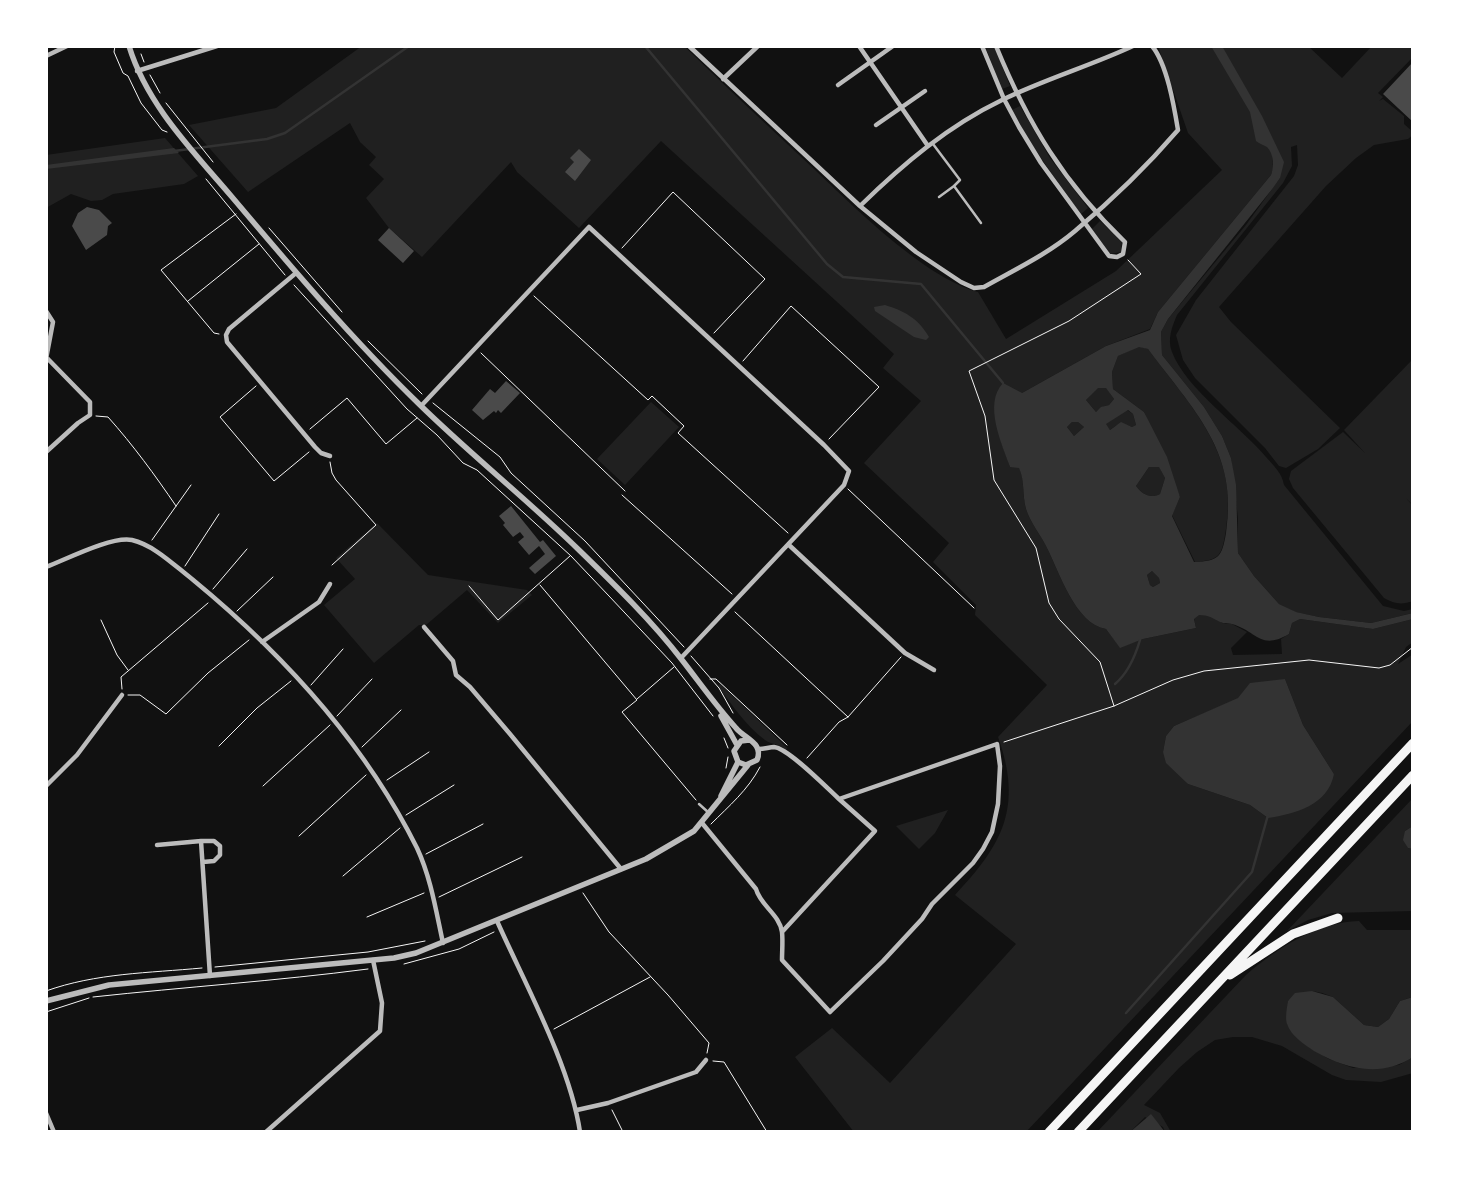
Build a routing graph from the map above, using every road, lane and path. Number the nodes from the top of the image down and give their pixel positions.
1 (67, 46) edge
2 (115, 46) edge
3 (129, 46) edge
4 (218, 46) edge
5 (689, 46) edge
6 (758, 46) edge
7 (859, 46) edge
8 (894, 46) edge
9 (982, 46) edge
10 (996, 46) edge
11 (1133, 46) edge
12 (1152, 46) edge
13 (139, 51) dead end
14 (46, 56) edge
15 (870, 63) junction
16 (146, 68) junction
17 (137, 71) junction
18 (723, 79) junction
19 (838, 85) dead end
20 (925, 91) dead end
21 (1016, 94) junction
22 (161, 95) dead end
23 (1004, 99) junction
24 (164, 101) dead end
25 (901, 108) junction
26 (876, 125) dead end
27 (170, 133) dead end
28 (930, 144) junction
29 (217, 168) dead end
30 (206, 179) dead end
31 (954, 186) junction
32 (939, 197) dead end
33 (860, 206) junction
34 (243, 210) junction
35 (1095, 213) junction
36 (236, 215) junction
37 (1084, 222) junction
38 (980, 224) dead end
39 (268, 228) dead end
40 (259, 243) junction
41 (618, 252) junction
42 (1123, 254) junction
43 (296, 273) junction
44 (288, 279) junction
45 (529, 292) junction
46 (188, 302) junction
47 (46, 311) edge
48 (346, 317) dead end
49 (226, 335) junction
50 (366, 338) dead end
51 (709, 339) junction
52 (476, 349) junction
53 (46, 358) edge
54 (738, 366) junction
55 (261, 383) junction
56 (428, 400) junction
57 (421, 406) junction
58 (90, 415) junction
59 (417, 417) junction
60 (304, 434) junction
61 (824, 445) junction
62 (315, 447) junction
63 (46, 452) edge
64 (330, 456) joint
65 (191, 485) dead end
66 (844, 485) junction
67 (625, 491) dead end
68 (622, 495) dead end
69 (176, 506) junction
70 (219, 514) dead end
71 (794, 539) junction
72 (789, 545) junction
73 (148, 547) junction
74 (247, 549) dead end
75 (570, 556) junction
76 (332, 565) dead end
77 (47, 566) edge
78 (182, 571) junction
79 (273, 578) dead end
80 (330, 584) dead end
81 (540, 585) junction
82 (469, 586) dead end
83 (209, 593) junction
84 (214, 598) junction
85 (738, 600) junction
86 (730, 608) junction
87 (974, 608) dead end
88 (233, 615) junction
89 (101, 620) dead end
90 (424, 627) dead end
91 (255, 635) junction
92 (262, 642) junction
93 (1413, 648) edge
94 (344, 649) dead end
95 (688, 653) junction
96 (905, 653) junction
97 (681, 658) junction
98 (674, 666) junction
99 (128, 670) junction
100 (934, 670) dead end
101 (296, 678) junction
102 (372, 679) dead end
103 (710, 679) junction
104 (308, 690) junction
105 (122, 695) junction
106 (637, 700) junction
107 (1114, 706) junction
108 (717, 707) junction
109 (401, 710) dead end
110 (736, 717) dead end
111 (848, 717) junction
112 (714, 718) dead end
113 (334, 721) junction
114 (722, 733) dead end
115 (749, 740) junction
116 (1413, 743) edge
117 (997, 744) junction
118 (737, 745) junction
119 (220, 746) dead end
120 (790, 747) dead end
121 (762, 749) junction
122 (357, 751) junction
123 (429, 752) dead end
124 (738, 762) junction
125 (801, 764) junction
126 (748, 765) junction
127 (726, 769) dead end
128 (371, 771) junction
129 (1413, 775) edge
130 (380, 785) junction
131 (454, 785) dead end
132 (46, 786) edge
133 (263, 786) dead end
134 (839, 799) junction
135 (699, 804) joint
136 (716, 806) junction
137 (710, 814) junction
138 (400, 817) junction
139 (702, 823) junction
140 (483, 824) dead end
141 (404, 825) junction
142 (707, 828) junction
143 (299, 836) dead end
144 (201, 842) junction
145 (157, 845) dead end
146 (421, 857) junction
147 (522, 858) dead end
148 (203, 862) junction
149 (621, 869) junction
150 (343, 876) dead end
151 (579, 886) junction
152 (432, 890) junction
153 (434, 899) junction
154 (367, 917) dead end
155 (1338, 918) dead end
156 (497, 921) junction
157 (500, 928) junction
158 (782, 932) junction
159 (425, 941) dead end
160 (443, 943) junction
161 (373, 960) junction
162 (402, 964) dead end
163 (210, 968) junction
164 (375, 968) junction
165 (210, 976) junction
166 (651, 977) junction
167 (1216, 985) junction
168 (46, 991) edge
169 (46, 1001) edge
170 (46, 1012) edge
171 (547, 1033) junction
172 (706, 1060) junction
173 (608, 1103) junction
174 (577, 1110) junction
175 (46, 1113) edge
176 (54, 1132) edge
177 (266, 1132) edge
178 (580, 1132) edge
179 (623, 1132) edge
180 (767, 1132) edge
181 (1048, 1132) edge
182 (1078, 1132) edge

1 - 14 street
2 - 27 path
3 - 17 street
4 - 16 street
5 - 18 street
6 - 18 street
7 - 15 street
8 - 15 street
9 - 23 street
10 - 21 street
11 - 21 street
12 - 35 street
13 - 16 path
15 - 19 street
15 - 25 street
16 - 17 street
16 - 22 path
17 - 34 street
18 - 33 street
20 - 25 street
21 - 23 street
21 - 35 street
23 - 28 street
23 - 37 street
24 - 29 path
25 - 26 street
25 - 28 street
28 - 31 lane
28 - 33 street
30 - 36 path
31 - 32 lane
31 - 38 lane
33 - 37 street
34 - 36 path
34 - 43 street
35 - 37 street
35 - 42 street
36 - 40 path
36 - 46 path
37 - 42 street
39 - 48 path
40 - 44 path
40 - 46 path
41 - 45 street
41 - 51 street
41 - 51 path
42 - 107 path
43 - 44 street
43 - 57 street
44 - 49 street
44 - 59 path
45 - 52 street
45 - 71 path
46 - 49 path
47 - 53 street
49 - 55 street
50 - 56 path
51 - 54 street
52 - 56 street
52 - 67 path
53 - 58 street
54 - 61 street
54 - 61 path
55 - 60 street
55 - 62 path
56 - 57 street
56 - 95 path
57 - 97 street
58 - 63 street
58 - 69 path
59 - 60 path
59 - 75 path
60 - 62 street
61 - 66 street
62 - 64 street
64 - 76 path
65 - 69 path
66 - 71 street
66 - 87 path
68 - 85 path
69 - 73 path
70 - 78 path
71 - 72 street
72 - 85 street
72 - 96 street
73 - 77 street
73 - 78 street
74 - 83 path
75 - 81 path
75 - 98 path
78 - 83 street
79 - 88 path
80 - 92 street
81 - 82 path
81 - 106 path
83 - 84 street
84 - 88 street
84 - 99 path
85 - 86 street
86 - 95 street
86 - 111 path
88 - 91 street
89 - 99 path
90 - 149 street
91 - 92 street
91 - 105 path
92 - 101 street
93 - 107 path
94 - 104 path
95 - 97 street
95 - 103 path
96 - 100 street
96 - 111 path
97 - 108 street
98 - 106 path
98 - 112 path
99 - 105 path
101 - 104 street
101 - 119 path
102 - 113 path
103 - 110 path
103 - 120 path
104 - 113 street
105 - 132 street
106 - 135 path
107 - 117 path
108 - 115 street
108 - 118 street
109 - 122 path
111 - 125 path
113 - 122 street
113 - 133 path
114 - 127 path
115 - 118 street
115 - 121 street
116 - 181 highway
117 - 134 street
117 - 158 street
118 - 124 street
121 - 125 street
121 - 126 street
121 - 142 path
122 - 128 street
123 - 130 path
124 - 126 street
124 - 136 street
125 - 134 street
126 - 136 street
128 - 130 street
128 - 143 path
129 - 167 highway
130 - 138 street
131 - 138 path
134 - 158 street
135 - 137 lane
136 - 137 street
137 - 139 street
138 - 141 street
139 - 142 street
139 - 149 street
140 - 146 path
141 - 146 street
141 - 150 path
142 - 158 street
144 - 145 street
144 - 148 street
144 - 148 street
146 - 152 street
147 - 153 path
148 - 163 street
149 - 151 street
151 - 156 street
151 - 166 path
152 - 153 street
152 - 154 path
153 - 160 street
155 - 167 highway
156 - 157 street
156 - 160 street
157 - 162 path
157 - 171 street
159 - 163 path
160 - 161 street
161 - 164 street
161 - 165 street
163 - 165 street
163 - 168 path
164 - 170 path
164 - 177 street
165 - 169 street
166 - 171 path
166 - 172 path
167 - 182 highway
171 - 174 street
172 - 173 street
172 - 180 path
173 - 174 street
173 - 179 path
174 - 178 street
175 - 176 street

